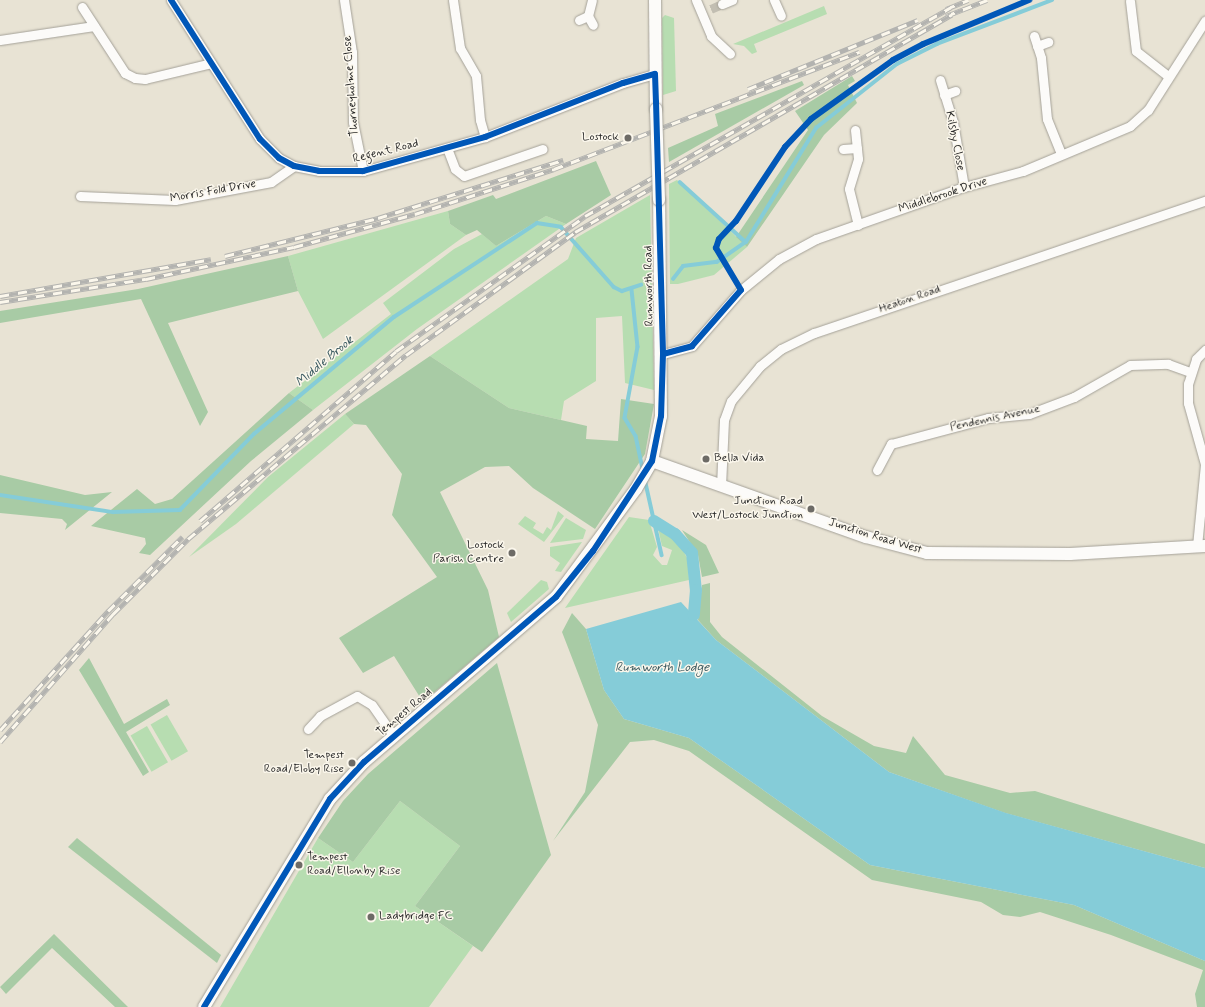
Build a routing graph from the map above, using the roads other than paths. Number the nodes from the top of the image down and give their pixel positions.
1 (171, 0) edge
2 (344, 0) edge
3 (453, 0) edge
4 (592, 0) edge
5 (655, 0) edge
6 (696, 0) edge
7 (732, 0) edge
8 (774, 0) edge
9 (1130, 1) dead end
10 (722, 4) dead end
11 (82, 7) dead end
12 (711, 9) tunnel mouth
13 (702, 13) junction
14 (588, 16) junction
15 (781, 16) dead end
16 (579, 20) dead end
17 (1205, 21) edge
18 (593, 25) dead end
19 (94, 26) junction
20 (1034, 36) dead end
21 (0, 40) edge
22 (1048, 42) dead end
23 (1037, 46) junction
24 (730, 54) dead end
25 (212, 63) junction
26 (655, 74) junction
27 (1168, 76) junction
28 (940, 80) dead end
29 (955, 91) dead end
30 (944, 95) junction
31 (855, 130) dead end
32 (485, 137) junction
33 (447, 148) junction
34 (857, 148) junction
35 (543, 149) dead end
36 (843, 149) dead end
37 (1061, 154) junction
38 (294, 166) junction
39 (363, 171) junction
40 (964, 187) junction
41 (80, 196) dead end
42 (1205, 201) edge
43 (858, 225) junction
44 (1205, 350) edge
45 (663, 354) junction
46 (1190, 372) junction
47 (652, 461) junction
48 (877, 470) dead end
49 (721, 486) junction
50 (1201, 546) edge
51 (308, 729) dead end
52 (394, 736) junction
53 (204, 1007) edge

1 - 25 street, Regent Road
2 - 39 street, Thorneyholme Close
3 - 32 street
4 - 14 street
5 - 26 street, Rumworth Road
6 - 13 street
7 - 10 street
8 - 15 street
9 - 27 street
11 - 19 street
12 - 13 street
13 - 24 street
14 - 16 street
14 - 18 street
17 - 27 street, Middlebrook Drive
19 - 21 street
19 - 25 street
20 - 23 street
22 - 23 street
23 - 37 street
25 - 38 street, Regent Road
26 - 32 street, Regent Road
26 - 45 street, Rumworth Road, bridge
27 - 37 street, Middlebrook Drive
28 - 30 street, Kilsby Close
29 - 30 street, Kilsby Close
30 - 40 street, Kilsby Close
31 - 34 street
32 - 33 street, Regent Road
33 - 35 street
33 - 39 street, Regent Road
34 - 36 street
34 - 43 street
37 - 40 street, Middlebrook Drive
38 - 39 street, Regent Road
38 - 41 street, Morris Fold Drive
40 - 43 street, Middlebrook Drive
42 - 49 street, Heaton Road
43 - 45 street, Middlebrook Drive
44 - 46 street
45 - 47 street, Rumworth Road
46 - 48 street, Pendennis Avenue
46 - 50 street
47 - 49 street, Junction Road West
47 - 52 street, Tempest Road
49 - 50 street, Junction Road West
51 - 52 street
52 - 53 street, Tempest Road

